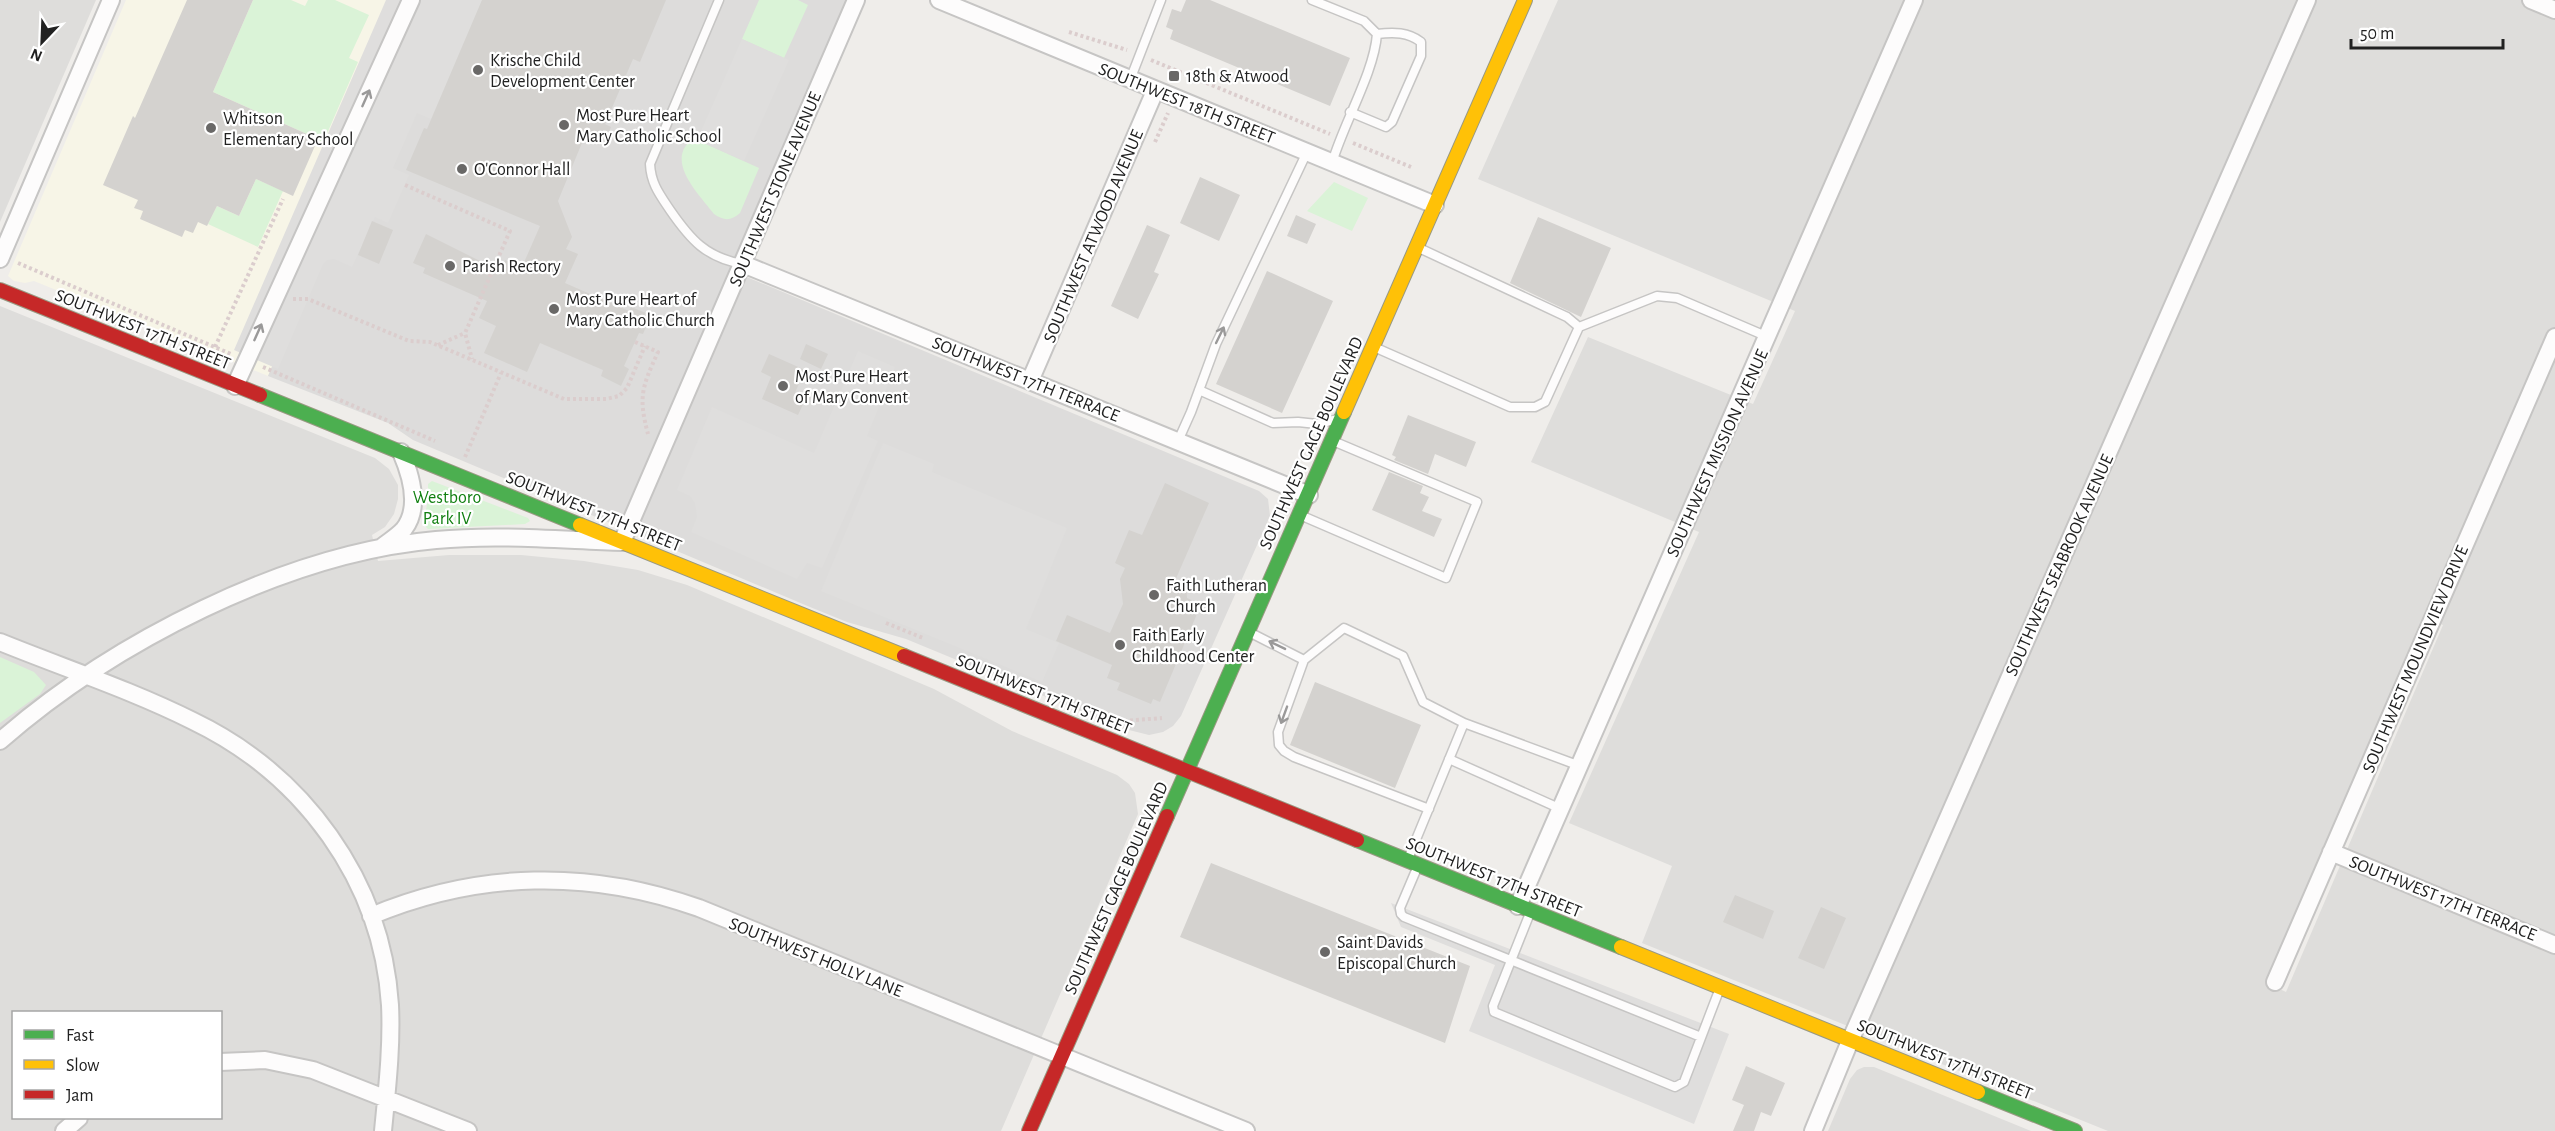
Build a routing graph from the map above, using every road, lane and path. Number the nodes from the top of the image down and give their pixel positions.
1 (111, 0) edge
2 (411, 0) edge
3 (719, 0) edge
4 (856, 0) edge
5 (939, 0) edge
6 (1161, 0) edge
7 (1312, 0) edge
8 (1525, 0) edge
9 (1914, 0) edge
10 (2307, 0) edge
11 (2531, 0) edge
12 (2555, 10) edge
13 (1062, 29) dead end
14 (1377, 34) junction
15 (1138, 55) junction
16 (1130, 80) junction
17 (1155, 91) junction
18 (1350, 112) junction
19 (1340, 138) junction
20 (1307, 152) junction
21 (1332, 163) junction
22 (1411, 167) dead end
23 (405, 185) dead end
24 (283, 199) dead end
25 (1435, 205) junction
26 (1417, 247) junction
27 (22, 254) dead end
28 (0, 259) edge
29 (743, 264) junction
30 (0, 290) edge
31 (273, 300) junction
32 (1579, 327) junction
33 (465, 333) junction
34 (1768, 337) junction
35 (2555, 337) edge
36 (635, 342) dead end
37 (438, 345) junction
38 (645, 346) junction
39 (1373, 346) junction
40 (215, 347) junction
41 (245, 360) junction
42 (472, 360) junction
43 (501, 373) junction
44 (1030, 381) junction
45 (235, 386) junction
46 (1200, 390) junction
47 (1342, 418) junction
48 (1332, 440) junction
49 (650, 441) dead end
50 (1178, 441) junction
51 (439, 443) dead end
52 (401, 452) junction
53 (459, 455) dead end
54 (465, 457) junction
55 (476, 462) dead end
56 (1308, 495) junction
57 (1300, 515) junction
58 (622, 542) junction
59 (382, 548) junction
60 (1248, 632) junction
61 (0, 642) edge
62 (1305, 660) junction
63 (84, 677) junction
64 (1464, 723) junction
65 (0, 741) edge
66 (1449, 759) junction
67 (1580, 766) junction
68 (1186, 771) junction
69 (1429, 809) junction
70 (1561, 809) junction
71 (2331, 852) junction
72 (1412, 864) junction
73 (1525, 909) junction
74 (371, 916) junction
75 (2555, 945) edge
76 (1511, 961) junction
77 (2275, 982) dead end
78 (1720, 988) junction
79 (1701, 1038) junction
80 (1850, 1041) junction
81 (1062, 1057) junction
82 (222, 1062) edge
83 (387, 1098) junction
84 (79, 1119) edge
85 (64, 1131) edge
86 (382, 1131) edge
87 (468, 1131) edge
88 (1029, 1131) edge
89 (1246, 1131) edge
90 (1813, 1131) edge
91 (2075, 1131) edge

1 - 28 street
31 -> 2 street
3 - 29 lane
4 - 29 street, SOUTHWEST STONE AVENUE
5 - 16 street, SOUTHWEST 18TH STREET
6 - 15 lane
7 - 14 lane
8 - 25 main road, SOUTHWEST GAGE BOULEVARD
9 - 34 street, SOUTHWEST MISSION AVENUE
10 - 80 street, SOUTHWEST SEABROOK AVENUE
11 - 12 street
13 - 15 path
14 - 18 lane
14 - 18 lane
15 - 16 lane
15 - 19 path
16 - 17 street, SOUTHWEST 18TH STREET
17 - 20 street, SOUTHWEST 18TH STREET
17 - 44 street, SOUTHWEST ATWOOD AVENUE
18 - 19 lane
19 - 21 lane
19 - 22 path
20 - 21 street, SOUTHWEST 18TH STREET
46 -> 20 lane
21 - 25 street, SOUTHWEST 18TH STREET
23 - 33 path
24 - 40 path
25 - 26 main road, SOUTHWEST GAGE BOULEVARD
26 - 32 lane
26 - 39 main road, SOUTHWEST GAGE BOULEVARD
27 - 40 path
29 - 44 street, SOUTHWEST 17TH TERRACE
29 - 58 street, SOUTHWEST STONE AVENUE
30 - 45 main road, SOUTHWEST 17TH STREET
31 - 37 path
41 -> 31 street
32 - 34 lane
32 - 39 lane
33 - 37 path
33 - 42 path
34 - 67 street, SOUTHWEST MISSION AVENUE
35 - 71 street, SOUTHWEST MOUNDVIEW DRIVE
36 - 38 path
37 - 42 path
38 - 43 path
38 - 49 path
39 - 47 main road, SOUTHWEST GAGE BOULEVARD
40 - 41 path
41 - 45 street
41 - 51 path
42 - 43 path
43 - 54 path
44 - 50 street, SOUTHWEST 17TH TERRACE
45 - 52 main road, SOUTHWEST 17TH STREET
46 - 47 lane
46 - 50 lane
47 - 48 main road, SOUTHWEST GAGE BOULEVARD
48 - 56 main road, SOUTHWEST GAGE BOULEVARD
48 - 57 lane
50 - 56 street, SOUTHWEST 17TH TERRACE
52 - 58 main road, SOUTHWEST 17TH STREET
52 - 59 street
53 - 54 path
54 - 55 path
56 - 57 main road, SOUTHWEST GAGE BOULEVARD
57 - 60 main road, SOUTHWEST GAGE BOULEVARD
58 - 59 street
58 - 68 main road, SOUTHWEST 17TH STREET
59 - 63 street
62 -> 60 lane
60 - 68 main road, SOUTHWEST GAGE BOULEVARD
61 - 63 street
62 - 64 lane
62 -> 69 lane
63 - 65 street
63 - 74 street
64 - 66 lane
64 - 67 lane
66 - 69 lane
66 - 70 lane
67 - 70 street, SOUTHWEST MISSION AVENUE
68 - 72 main road, SOUTHWEST 17TH STREET
68 - 81 main road, SOUTHWEST GAGE BOULEVARD
69 - 72 lane
70 - 73 street, SOUTHWEST MISSION AVENUE
71 - 75 street, SOUTHWEST 17TH TERRACE
71 - 77 street, SOUTHWEST MOUNDVIEW DRIVE
72 - 73 main road, SOUTHWEST 17TH STREET
72 - 76 lane
73 - 76 lane
73 - 78 main road, SOUTHWEST 17TH STREET
74 - 81 street, SOUTHWEST HOLLY LANE
74 - 83 street
76 - 79 lane
76 - 79 lane
78 - 79 lane
78 - 80 main road, SOUTHWEST 17TH STREET
80 - 90 street, SOUTHWEST SEABROOK AVENUE
80 - 91 main road, SOUTHWEST 17TH STREET
81 - 88 main road, SOUTHWEST GAGE BOULEVARD
81 - 89 street, SOUTHWEST HOLLY LANE
82 - 83 street
83 - 86 street
83 - 87 street
84 - 85 street

